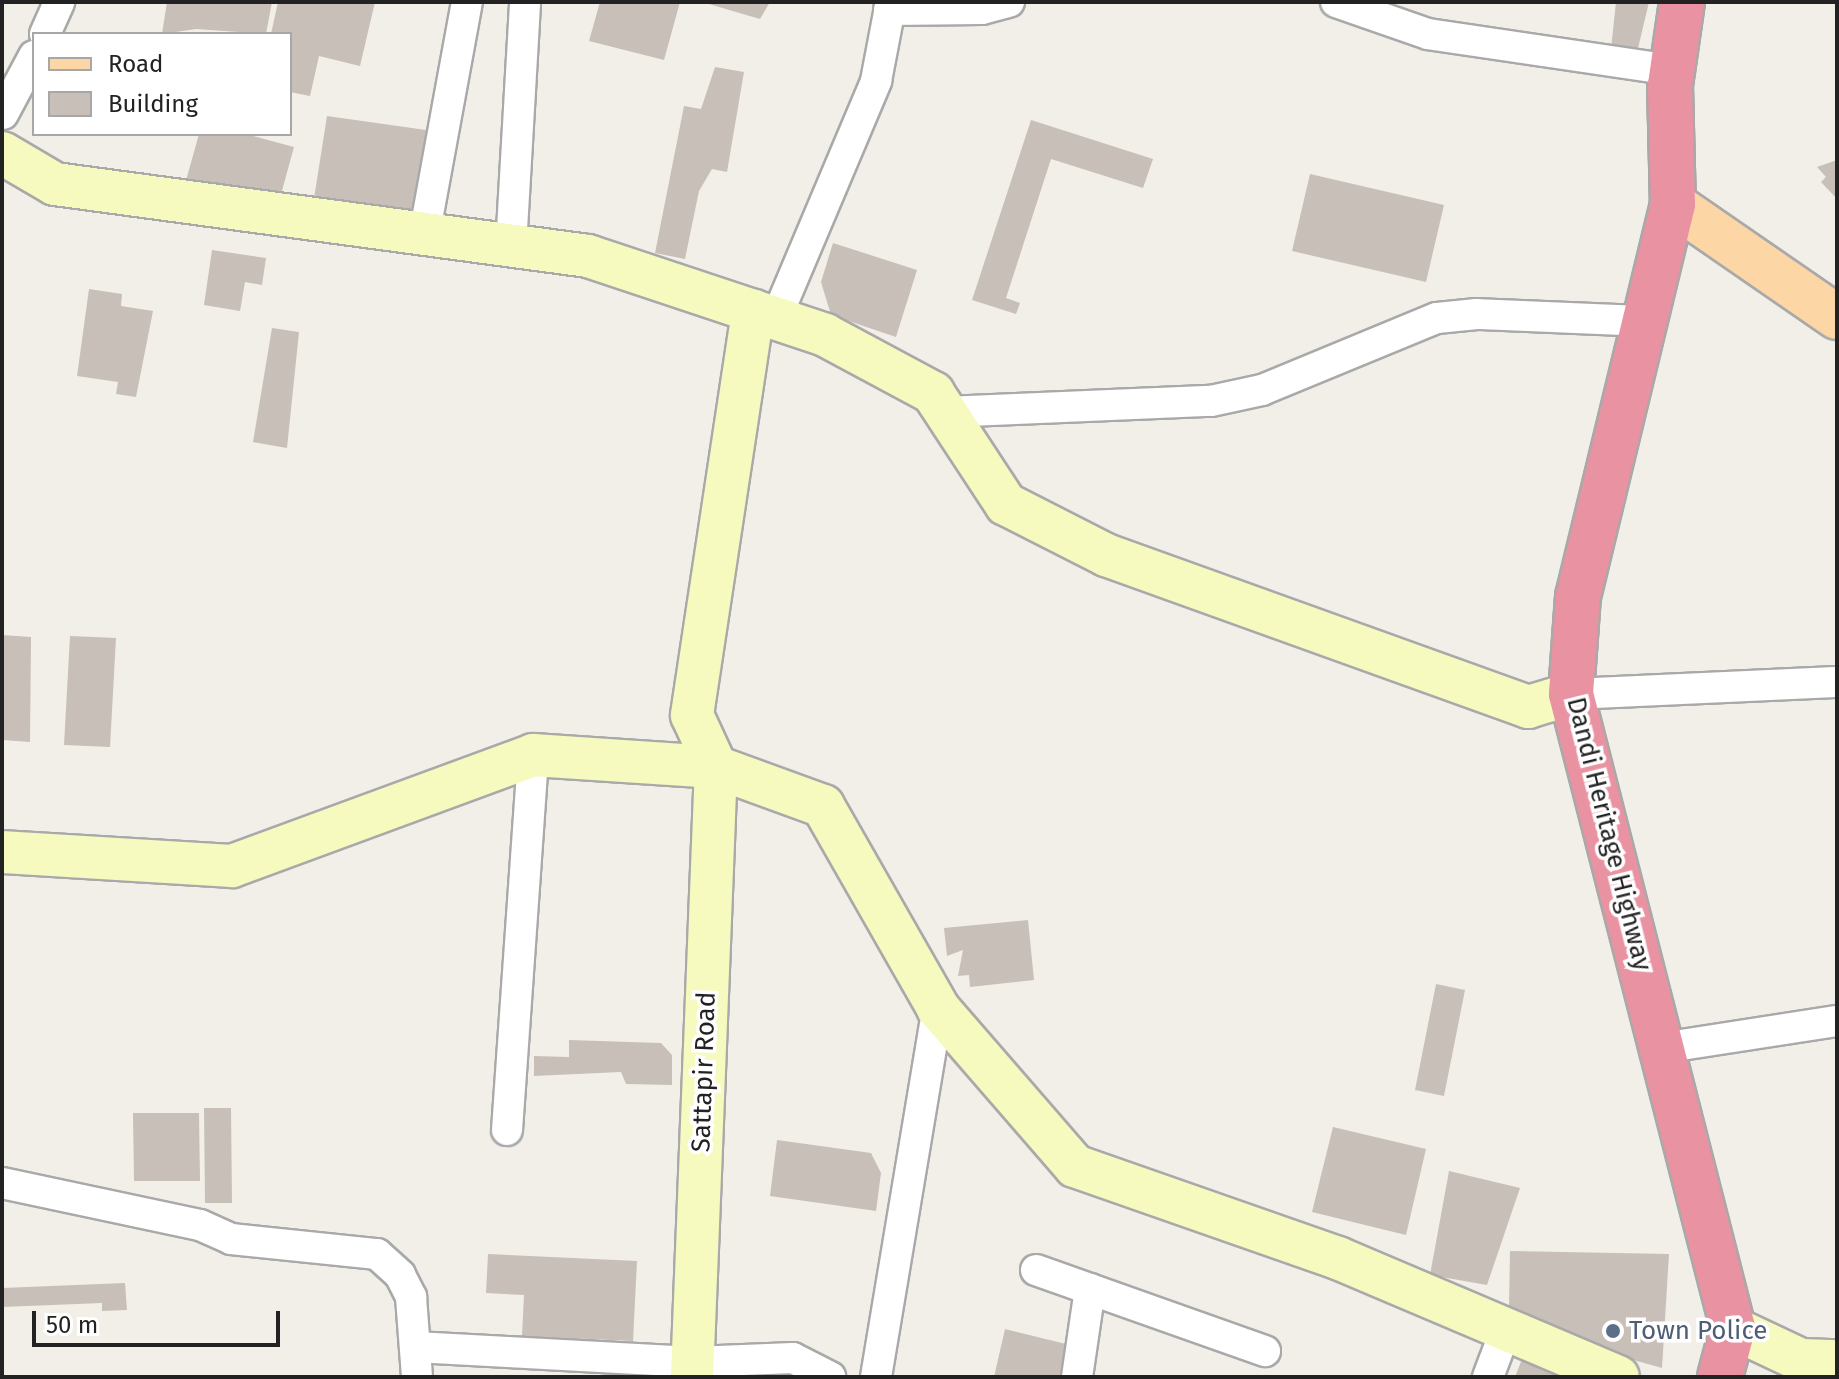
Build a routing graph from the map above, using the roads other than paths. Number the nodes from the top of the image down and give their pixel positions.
1 (59, 2) edge
2 (467, 2) edge
3 (525, 2) edge
4 (1009, 2) edge
5 (1336, 2) edge
6 (1682, 2) edge
7 (890, 6) edge
8 (46, 32) edge
9 (32, 60) edge
10 (1672, 70) junction
11 (2, 112) edge
12 (11, 158) edge
13 (1673, 204) junction
14 (424, 236) junction
15 (511, 247) junction
16 (764, 317) junction
17 (1837, 317) edge
18 (1644, 321) junction
19 (945, 412) junction
20 (1837, 682) edge
21 (1571, 694) junction
22 (533, 755) junction
23 (716, 767) junction
24 (2, 852) edge
25 (938, 1008) junction
26 (1837, 1021) edge
27 (1662, 1048) junction
28 (507, 1130) dead end
29 (2, 1183) edge
30 (1036, 1270) dead end
31 (1090, 1289) junction
32 (1733, 1328) junction
33 (1505, 1332) junction
34 (415, 1347) junction
35 (1265, 1351) dead end
36 (1827, 1366) edge
37 (693, 1369) edge
38 (417, 1377) edge
39 (830, 1377) edge
40 (876, 1377) edge
41 (1077, 1377) edge
42 (1488, 1377) edge
43 (1618, 1377) edge
44 (1720, 1377) edge

1 - 8 street
2 - 14 street
3 - 15 street
4 - 7 street
5 - 10 street
6 - 10 highway, Dandi Heritage Highway
7 - 16 street
9 - 11 street
10 - 13 highway, Dandi Heritage Highway
11 - 12 street
12 - 14 street
13 - 17 main road
13 - 18 highway, Dandi Heritage Highway
14 - 15 street
15 - 16 street
16 - 19 street
16 - 23 street
18 - 19 street
18 - 21 highway, Dandi Heritage Highway
19 - 21 street
20 - 21 street
21 - 27 highway, Dandi Heritage Highway
22 - 23 street
22 - 24 street
22 - 28 street
23 - 25 street
23 - 37 street, Sattapir Road
25 - 33 street
25 - 40 street
26 - 27 street
27 - 32 highway, Dandi Heritage Highway
29 - 34 street
30 - 31 street
31 - 35 street
31 - 41 street
32 - 36 street
32 - 44 highway, Dandi Heritage Highway
33 - 42 street
33 - 43 street
34 - 37 street
34 - 38 street
37 - 39 street

